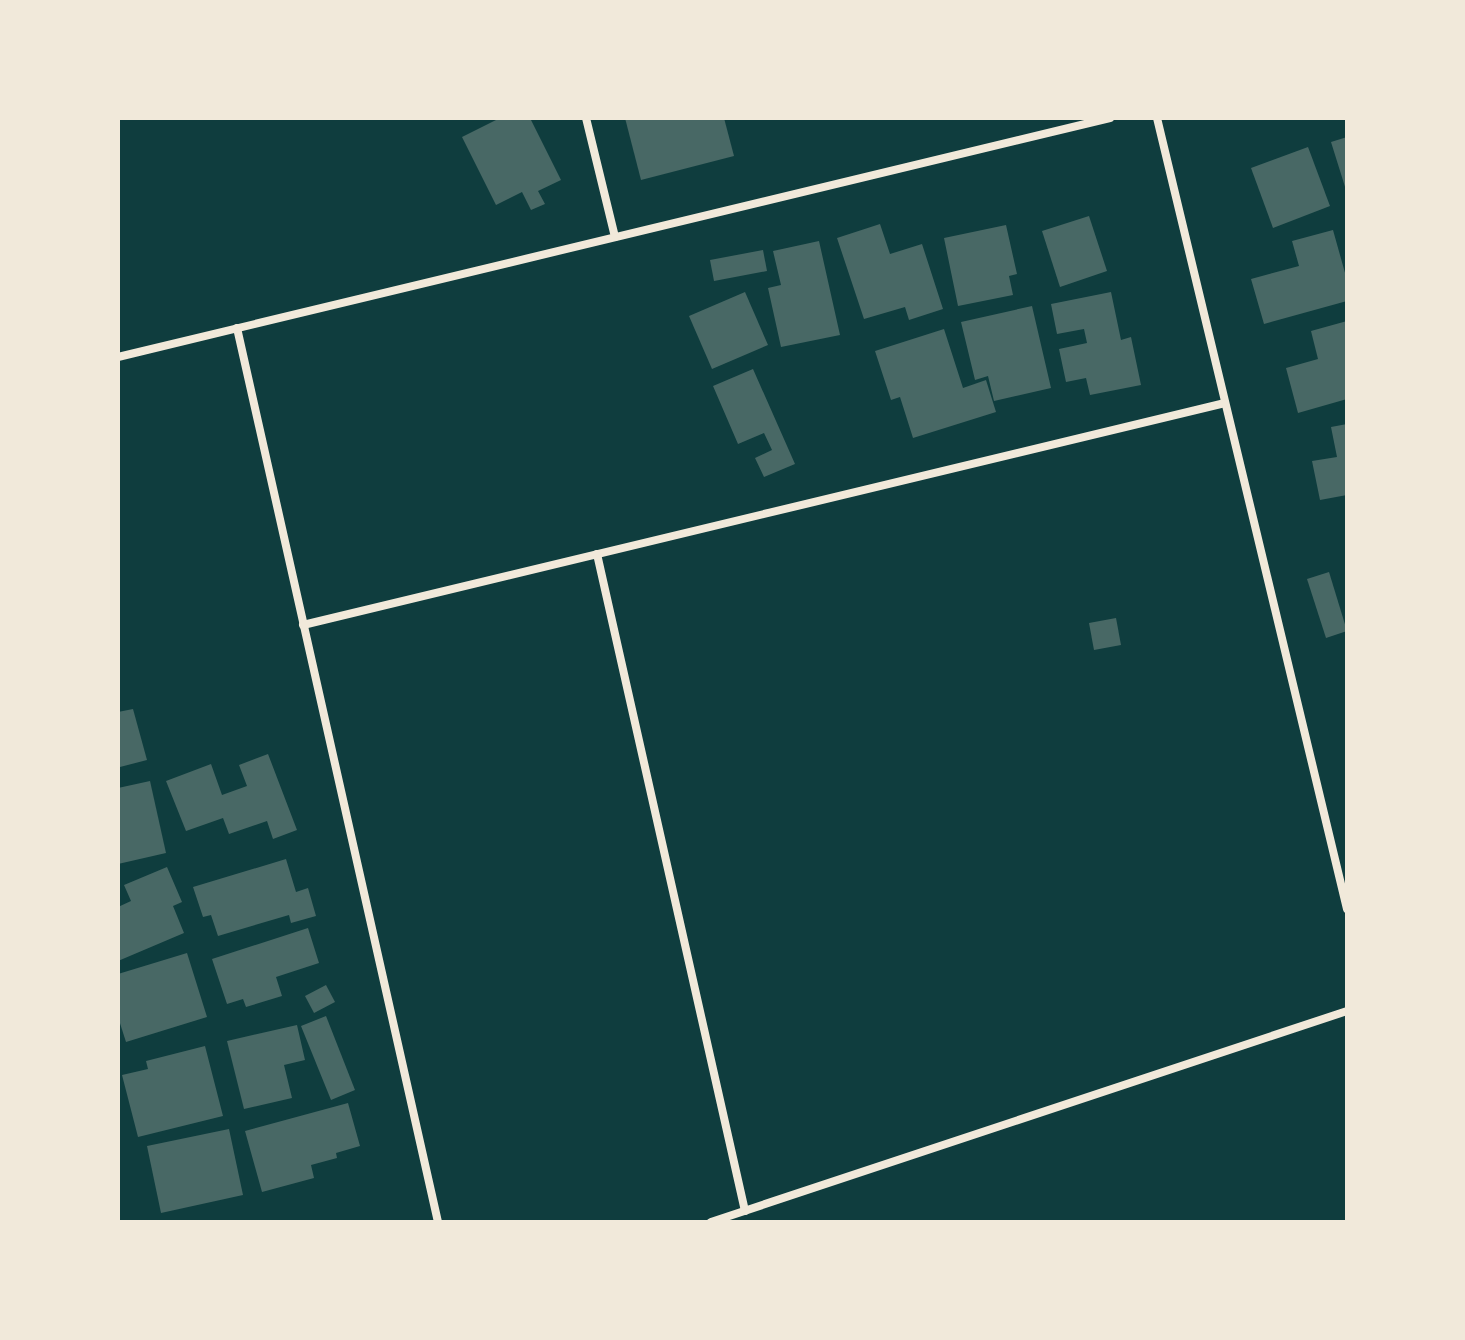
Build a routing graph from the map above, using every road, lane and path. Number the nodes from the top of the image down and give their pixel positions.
1 (586, 118) edge
2 (1110, 118) edge
3 (1157, 118) edge
4 (615, 237) junction
5 (237, 328) junction
6 (118, 357) edge
7 (1225, 403) junction
8 (597, 554) junction
9 (303, 625) junction
10 (1347, 909) edge
11 (1347, 1011) edge
12 (745, 1211) junction
13 (438, 1222) edge
14 (711, 1222) edge

1 - 4 street
2 - 4 street
3 - 7 street
4 - 5 street
5 - 6 street
5 - 9 street
7 - 8 street
7 - 10 street
8 - 9 street
8 - 12 street
9 - 13 street
11 - 12 street
12 - 14 street

